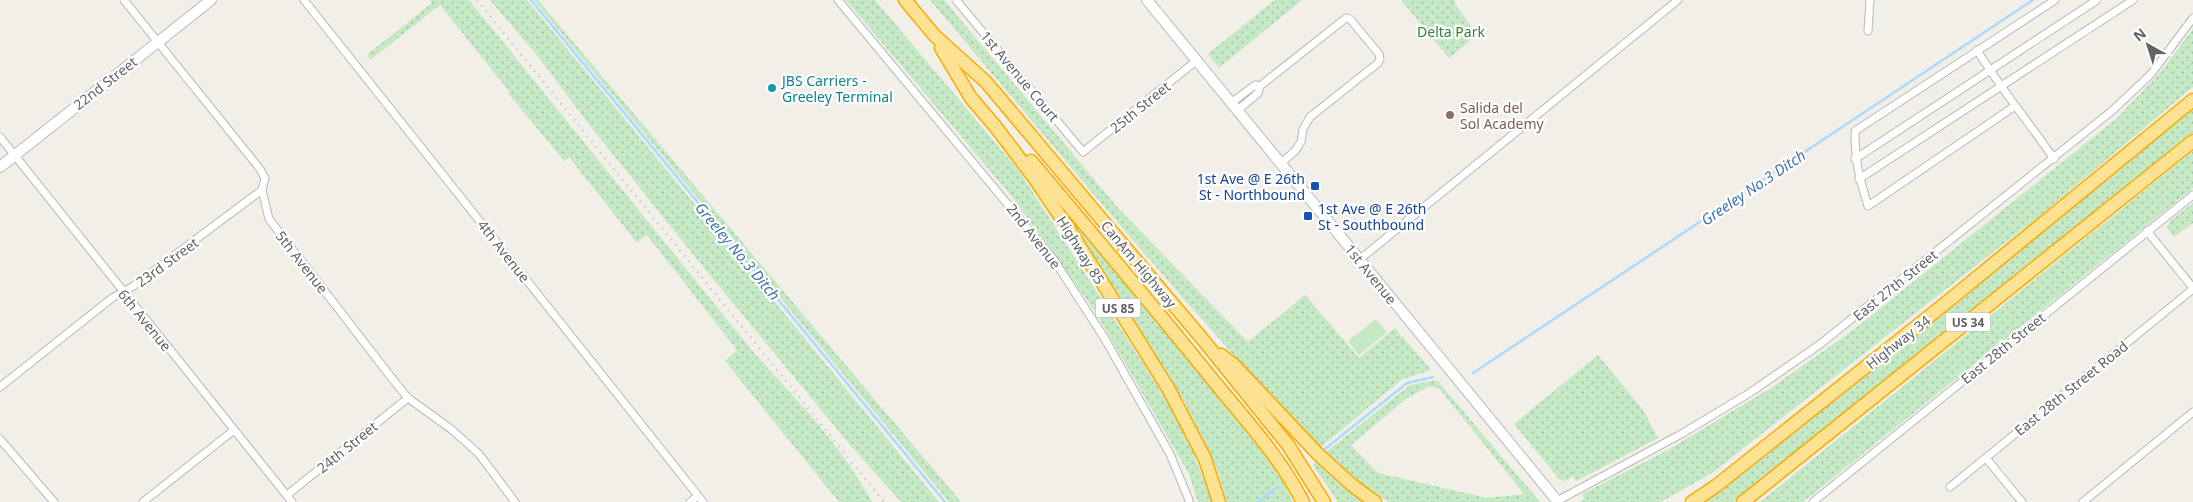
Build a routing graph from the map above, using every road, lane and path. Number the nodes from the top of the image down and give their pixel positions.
1 (124, 0) edge
2 (210, 0) edge
3 (304, 0) edge
4 (838, 0) edge
5 (904, 0) edge
6 (956, 0) edge
7 (1147, 0) edge
8 (1678, 0) edge
9 (1870, 0) edge
10 (2055, 0) edge
11 (2097, 0) edge
12 (2132, 0) edge
13 (2193, 18) edge
14 (1868, 31) dead end
15 (935, 36) junction
16 (158, 42) junction
17 (1977, 50) junction
18 (1196, 61) junction
19 (1990, 71) junction
20 (2001, 87) junction
21 (2193, 100) edge
22 (2015, 106) junction
23 (1234, 107) junction
24 (995, 126) junction
25 (0, 138) edge
26 (2193, 141) edge
27 (1083, 152) joint
28 (14, 155) junction
29 (1855, 159) junction
30 (2054, 159) junction
31 (1281, 163) junction
32 (0, 167) edge
33 (1859, 179) junction
34 (1074, 188) joint
35 (262, 190) junction
36 (2193, 195) edge
37 (2147, 232) junction
38 (1359, 260) junction
39 (2193, 288) edge
40 (123, 292) junction
41 (1204, 341) junction
42 (0, 387) edge
43 (408, 398) junction
44 (2193, 412) edge
45 (234, 430) junction
46 (0, 438) edge
47 (1986, 458) junction
48 (1729, 474) junction
49 (1950, 488) dead end
50 (287, 496) junction
51 (698, 496) junction
52 (1189, 500) dead end
53 (1557, 501) edge
54 (54, 502) edge
55 (143, 502) edge
56 (292, 502) edge
57 (515, 502) edge
58 (690, 502) edge
59 (703, 502) edge
60 (1219, 502) edge
61 (1303, 502) edge
62 (1324, 502) edge
63 (1375, 502) edge
64 (1679, 502) edge
65 (1692, 502) edge
66 (1743, 502) edge
67 (1813, 502) edge
68 (2022, 502) edge
69 (2082, 502) edge

1 - 16 street, 5th Avenue
2 - 16 main road, 22nd Street
3 - 51 street, 4th Avenue
4 - 52 street, 2nd Avenue
5 - 15 highway, Highway 85 / US 85
6 - 27 street, 1st Avenue Court
7 - 18 main road, 1st Avenue
8 - 38 street
9 - 14 street
10 - 17 street
11 - 19 street
12 - 20 street
13 - 30 street, East 27th Street
15 - 24 highway, Highway 85 / US 85
15 - 34 highway, Highway 85 / US 85
16 - 28 main road, 22nd Street
16 - 35 street, 5th Avenue
17 - 19 street
17 - 29 street
18 - 23 main road, 1st Avenue
18 - 27 street, 25th Street
19 - 20 street
19 - 29 street
20 - 22 street
20 - 33 street
21 - 48 highway, Highway 34 / US 34
22 - 30 street
22 - 33 street
23 - 31 main road, 1st Avenue
23 - 31 street
24 - 60 highway, Highway 85 / US 85
24 - 61 highway
25 - 28 street, 6th Avenue
26 - 66 highway, Highway 34 / US 34
28 - 32 main road, 22nd Street
28 - 40 street, 6th Avenue
29 - 33 street
30 - 53 street, East 27th Street
31 - 38 main road, 1st Avenue
34 - 41 highway, CanAm Highway / US 85
35 - 40 street, 23rd Street
35 - 43 street, 5th Avenue
36 - 37 street, East 28th Street
37 - 39 street
37 - 67 street, East 28th Street
38 - 53 main road, 1st Avenue
39 - 47 street, East 28th Street Road
40 - 42 street, 23rd Street
40 - 45 street, 6th Avenue
41 - 62 highway, US 85
41 - 63 highway
43 - 50 street, 24th Street
43 - 57 street, 5th Avenue
44 - 69 street
45 - 50 street, 6th Avenue
45 - 55 street
46 - 54 street
47 - 49 street, East 28th Street Road
47 - 68 street
48 - 64 highway
48 - 65 highway, Highway 34 / US 34
50 - 56 street, 6th Avenue
51 - 58 street
51 - 59 street, 4th Avenue

